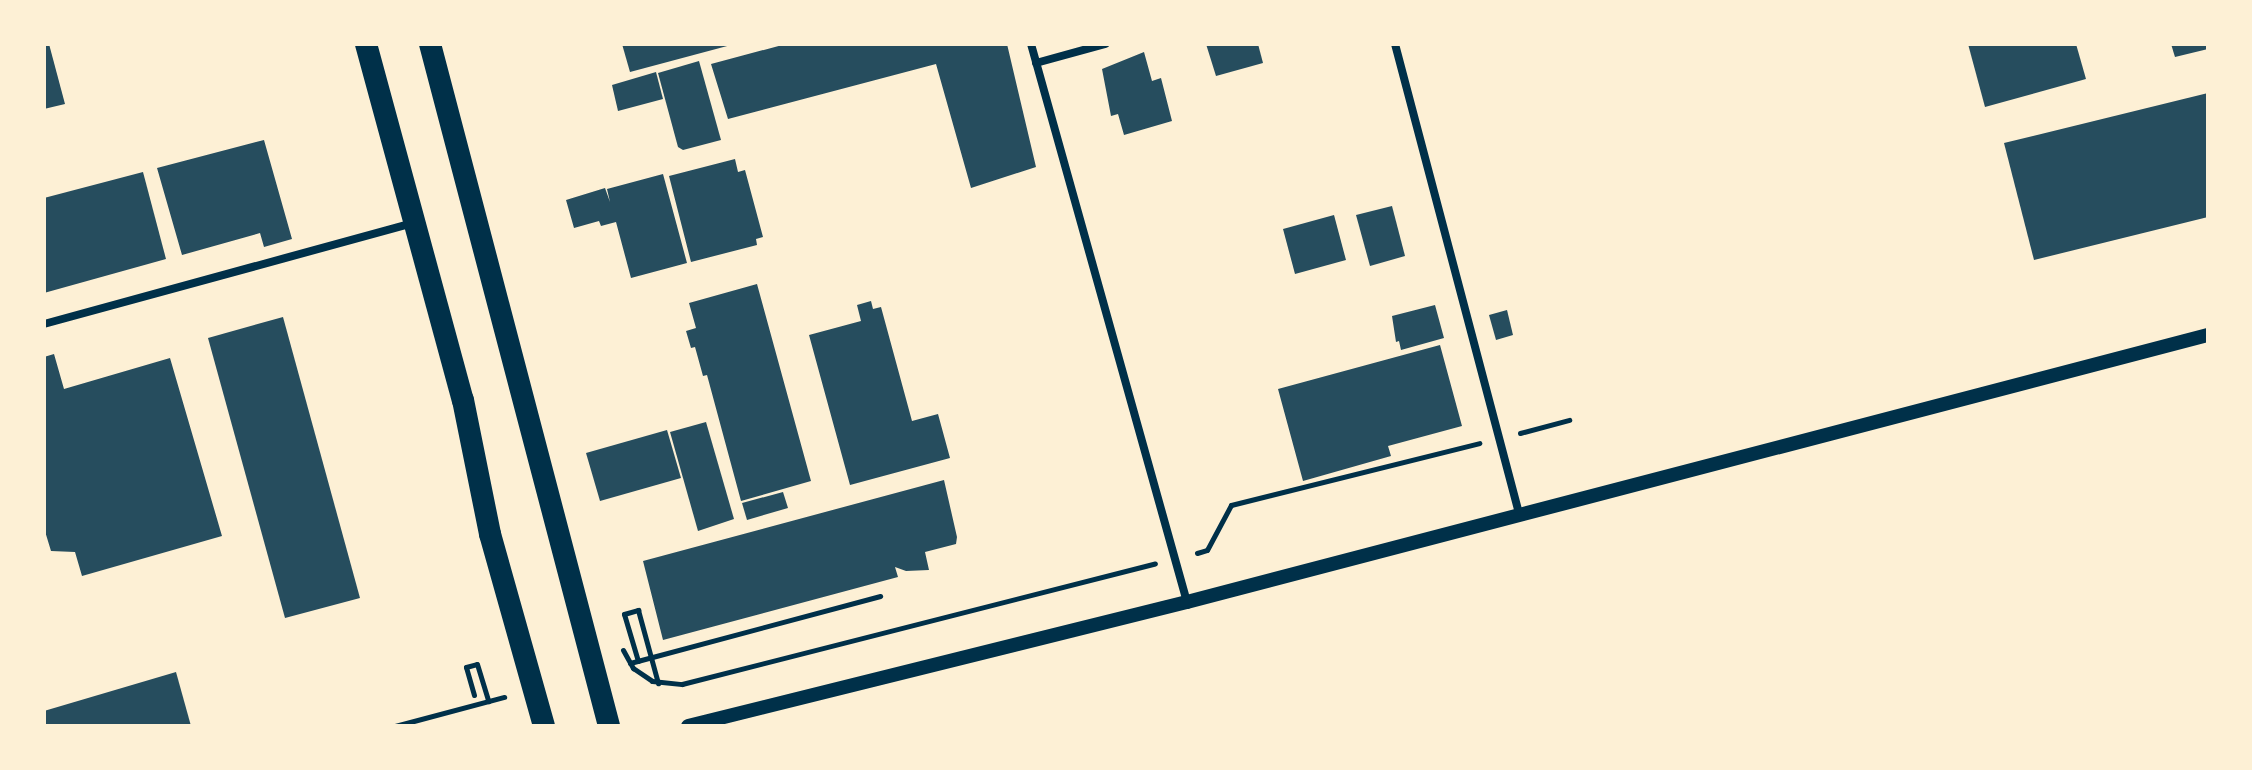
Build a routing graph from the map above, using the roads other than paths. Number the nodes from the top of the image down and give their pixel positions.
1 (366, 44) edge
2 (430, 44) edge
3 (1031, 44) edge
4 (1105, 44) edge
5 (1395, 44) edge
6 (1036, 63) junction
7 (415, 223) junction
8 (44, 324) edge
9 (2208, 335) edge
10 (1519, 514) junction
11 (1187, 602) junction
12 (544, 726) edge
13 (609, 726) edge
14 (688, 726) edge

1 - 7 highway
2 - 13 highway
3 - 6 street
4 - 6 street
5 - 10 street
6 - 11 street
7 - 8 street
7 - 12 highway
9 - 10 street
10 - 11 street
11 - 14 street

